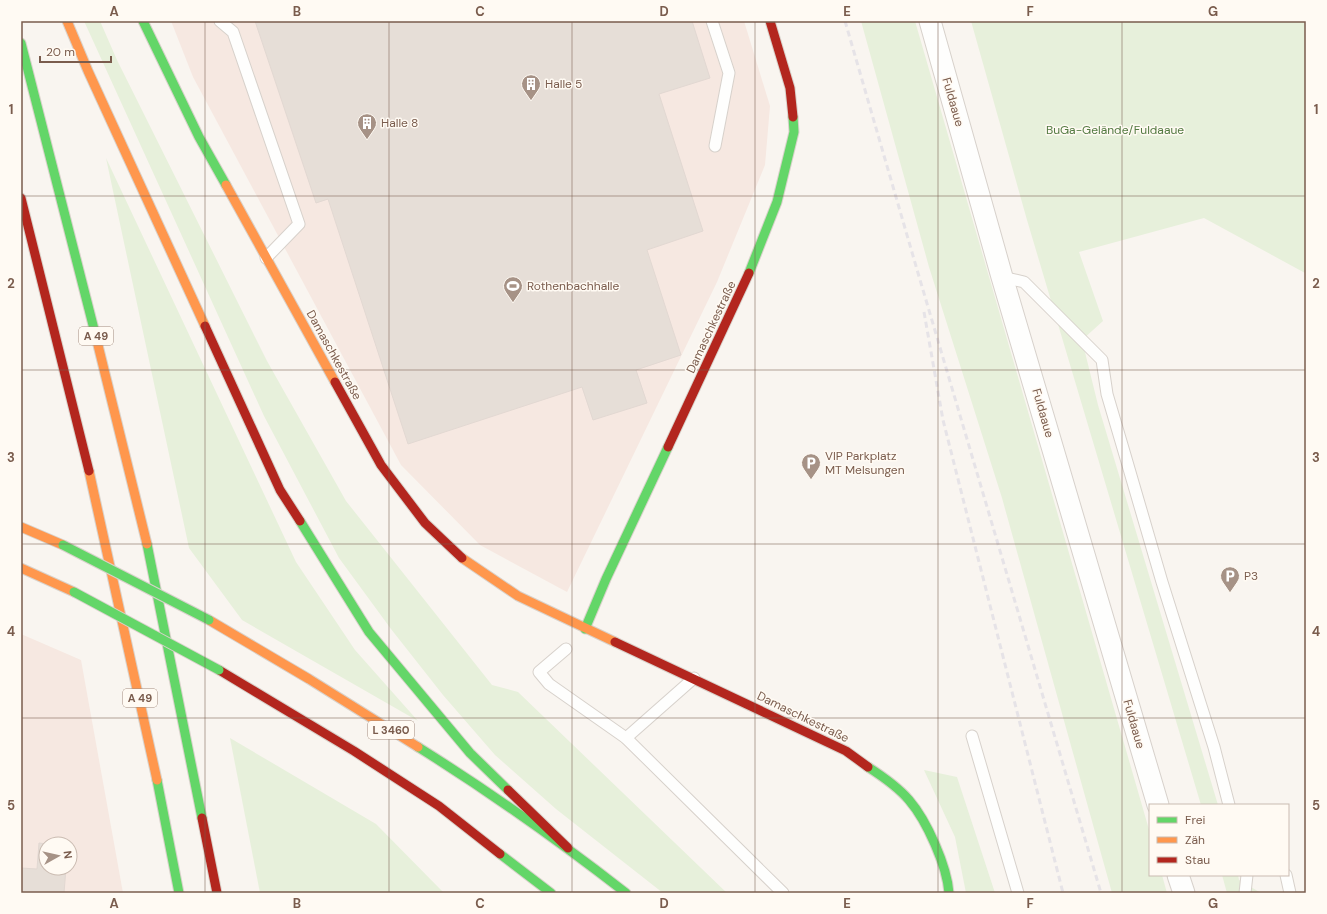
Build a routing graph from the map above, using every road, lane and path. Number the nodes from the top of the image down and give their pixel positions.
1 (67, 21) edge
2 (144, 21) edge
3 (220, 21) edge
4 (712, 21) edge
5 (770, 21) edge
6 (930, 21) edge
7 (21, 44) edge
8 (715, 146) dead end
9 (21, 198) edge
10 (266, 258) junction
11 (1002, 277) junction
12 (21, 527) edge
13 (21, 568) edge
14 (585, 629) junction
15 (566, 649) dead end
16 (694, 678) junction
17 (972, 736) dead end
18 (626, 738) junction
19 (1158, 804) edge
20 (1229, 804) edge
21 (568, 848) junction
22 (1178, 876) edge
23 (1248, 876) edge
24 (1286, 876) edge
25 (179, 893) edge
26 (218, 893) edge
27 (551, 893) edge
28 (626, 893) edge
29 (783, 893) edge
30 (949, 893) edge
31 (1018, 893) edge
32 (1184, 893) edge
33 (1245, 893) edge
34 (1290, 893) edge

1 - 21 main road
2 - 10 main road, Damaschkestraße
3 - 10 lane
4 - 8 lane
5 - 14 main road, Damaschkestraße
6 - 11 street, Fuldaaue
7 - 26 main road, A 49
9 - 25 main road, A 49
10 - 14 main road, Damaschkestraße
11 - 19 street, Fuldaaue
11 - 20 lane
12 - 21 main road, L 3460, bridge
13 - 27 main road, L 3460, bridge
14 - 16 main road, Damaschkestraße
15 - 18 lane
16 - 18 lane
16 - 30 main road, Damaschkestraße
17 - 31 lane
18 - 29 lane
21 - 28 main road, L 3460
22 - 32 street
23 - 33 lane
24 - 34 lane

